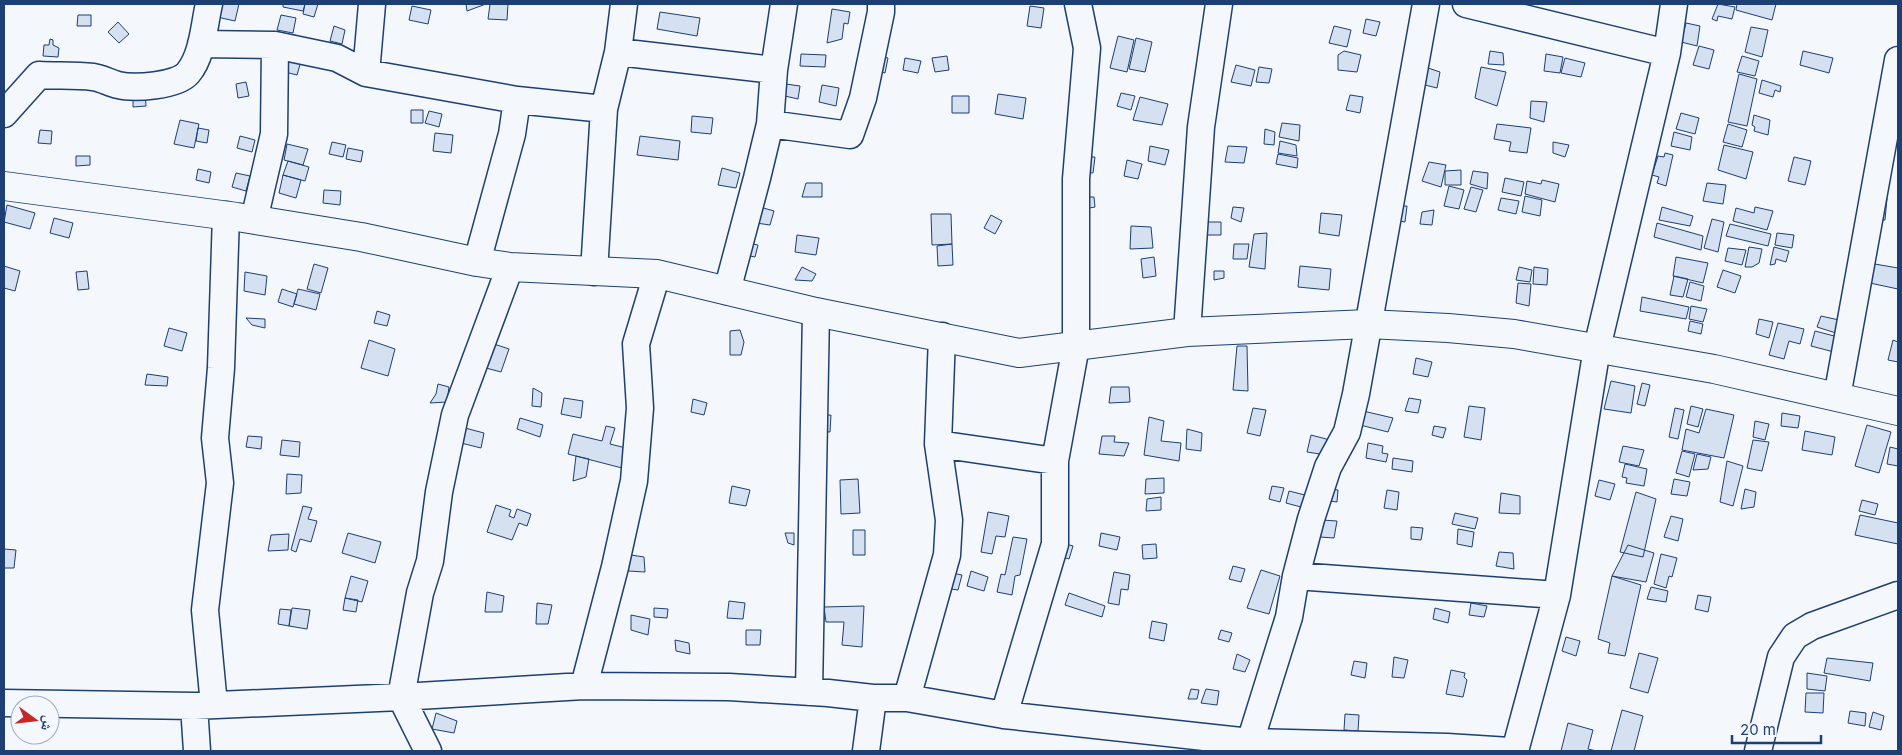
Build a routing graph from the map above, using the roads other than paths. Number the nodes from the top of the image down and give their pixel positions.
1 (209, 4) edge
2 (372, 4) edge
3 (624, 4) edge
4 (784, 4) edge
5 (881, 4) edge
6 (1078, 4) edge
7 (1219, 4) edge
8 (1426, 4) edge
9 (1466, 4) edge
10 (1674, 4) edge
11 (201, 44) junction
12 (275, 45) junction
13 (618, 52) junction
14 (1667, 53) junction
15 (1898, 60) edge
16 (774, 70) junction
17 (366, 73) junction
18 (517, 100) junction
19 (604, 109) junction
20 (4, 114) edge
21 (770, 124) junction
22 (4, 186) edge
23 (226, 215) junction
24 (254, 220) junction
25 (476, 262) junction
26 (510, 267) junction
27 (594, 272) junction
28 (657, 274) junction
29 (726, 291) junction
30 (816, 312) junction
31 (1368, 324) junction
32 (1187, 332) junction
33 (942, 336) junction
34 (1076, 346) junction
35 (1597, 348) junction
36 (1837, 397) junction
37 (1898, 411) edge
38 (938, 444) junction
39 (1055, 461) junction
40 (1296, 576) junction
41 (1557, 595) junction
42 (1898, 595) edge
43 (584, 686) junction
44 (809, 692) junction
45 (400, 697) junction
46 (874, 698) junction
47 (907, 698) junction
48 (4, 703) edge
49 (204, 705) junction
50 (1004, 715) junction
51 (1156, 741) edge
52 (1250, 742) junction
53 (1447, 749) edge
54 (197, 751) edge
55 (428, 751) edge
56 (866, 751) edge
57 (1510, 751) edge
58 (1515, 751) edge
59 (1758, 751) edge

1 - 11 street
2 - 17 street
3 - 13 street
4 - 16 street
5 - 21 street
6 - 34 street
7 - 32 street
8 - 31 street
9 - 14 street
10 - 14 street
11 - 12 street
11 - 20 street
12 - 17 street
12 - 24 street
13 - 16 street
13 - 19 street
14 - 35 street
15 - 36 street
16 - 21 street
17 - 18 street
18 - 19 street
18 - 25 street
19 - 27 street
21 - 29 street
22 - 23 street
23 - 24 street
23 - 49 street
24 - 25 street
25 - 26 street
26 - 27 street
26 - 45 street
27 - 28 street
28 - 29 street
28 - 43 street
29 - 30 street
30 - 33 street
30 - 44 street
31 - 32 street
31 - 35 street
31 - 40 street
32 - 34 street
33 - 34 street
33 - 38 street
34 - 39 street
35 - 36 street
35 - 41 street
36 - 37 street
38 - 39 street
38 - 47 street
39 - 50 street
40 - 41 street
40 - 52 street
41 - 58 street
42 - 59 street
43 - 44 street
43 - 45 street
44 - 46 street
45 - 49 street
45 - 55 street
46 - 47 street
46 - 56 street
47 - 50 street
48 - 49 street
49 - 54 street
50 - 51 street
51 - 52 street
52 - 53 street
53 - 57 street

